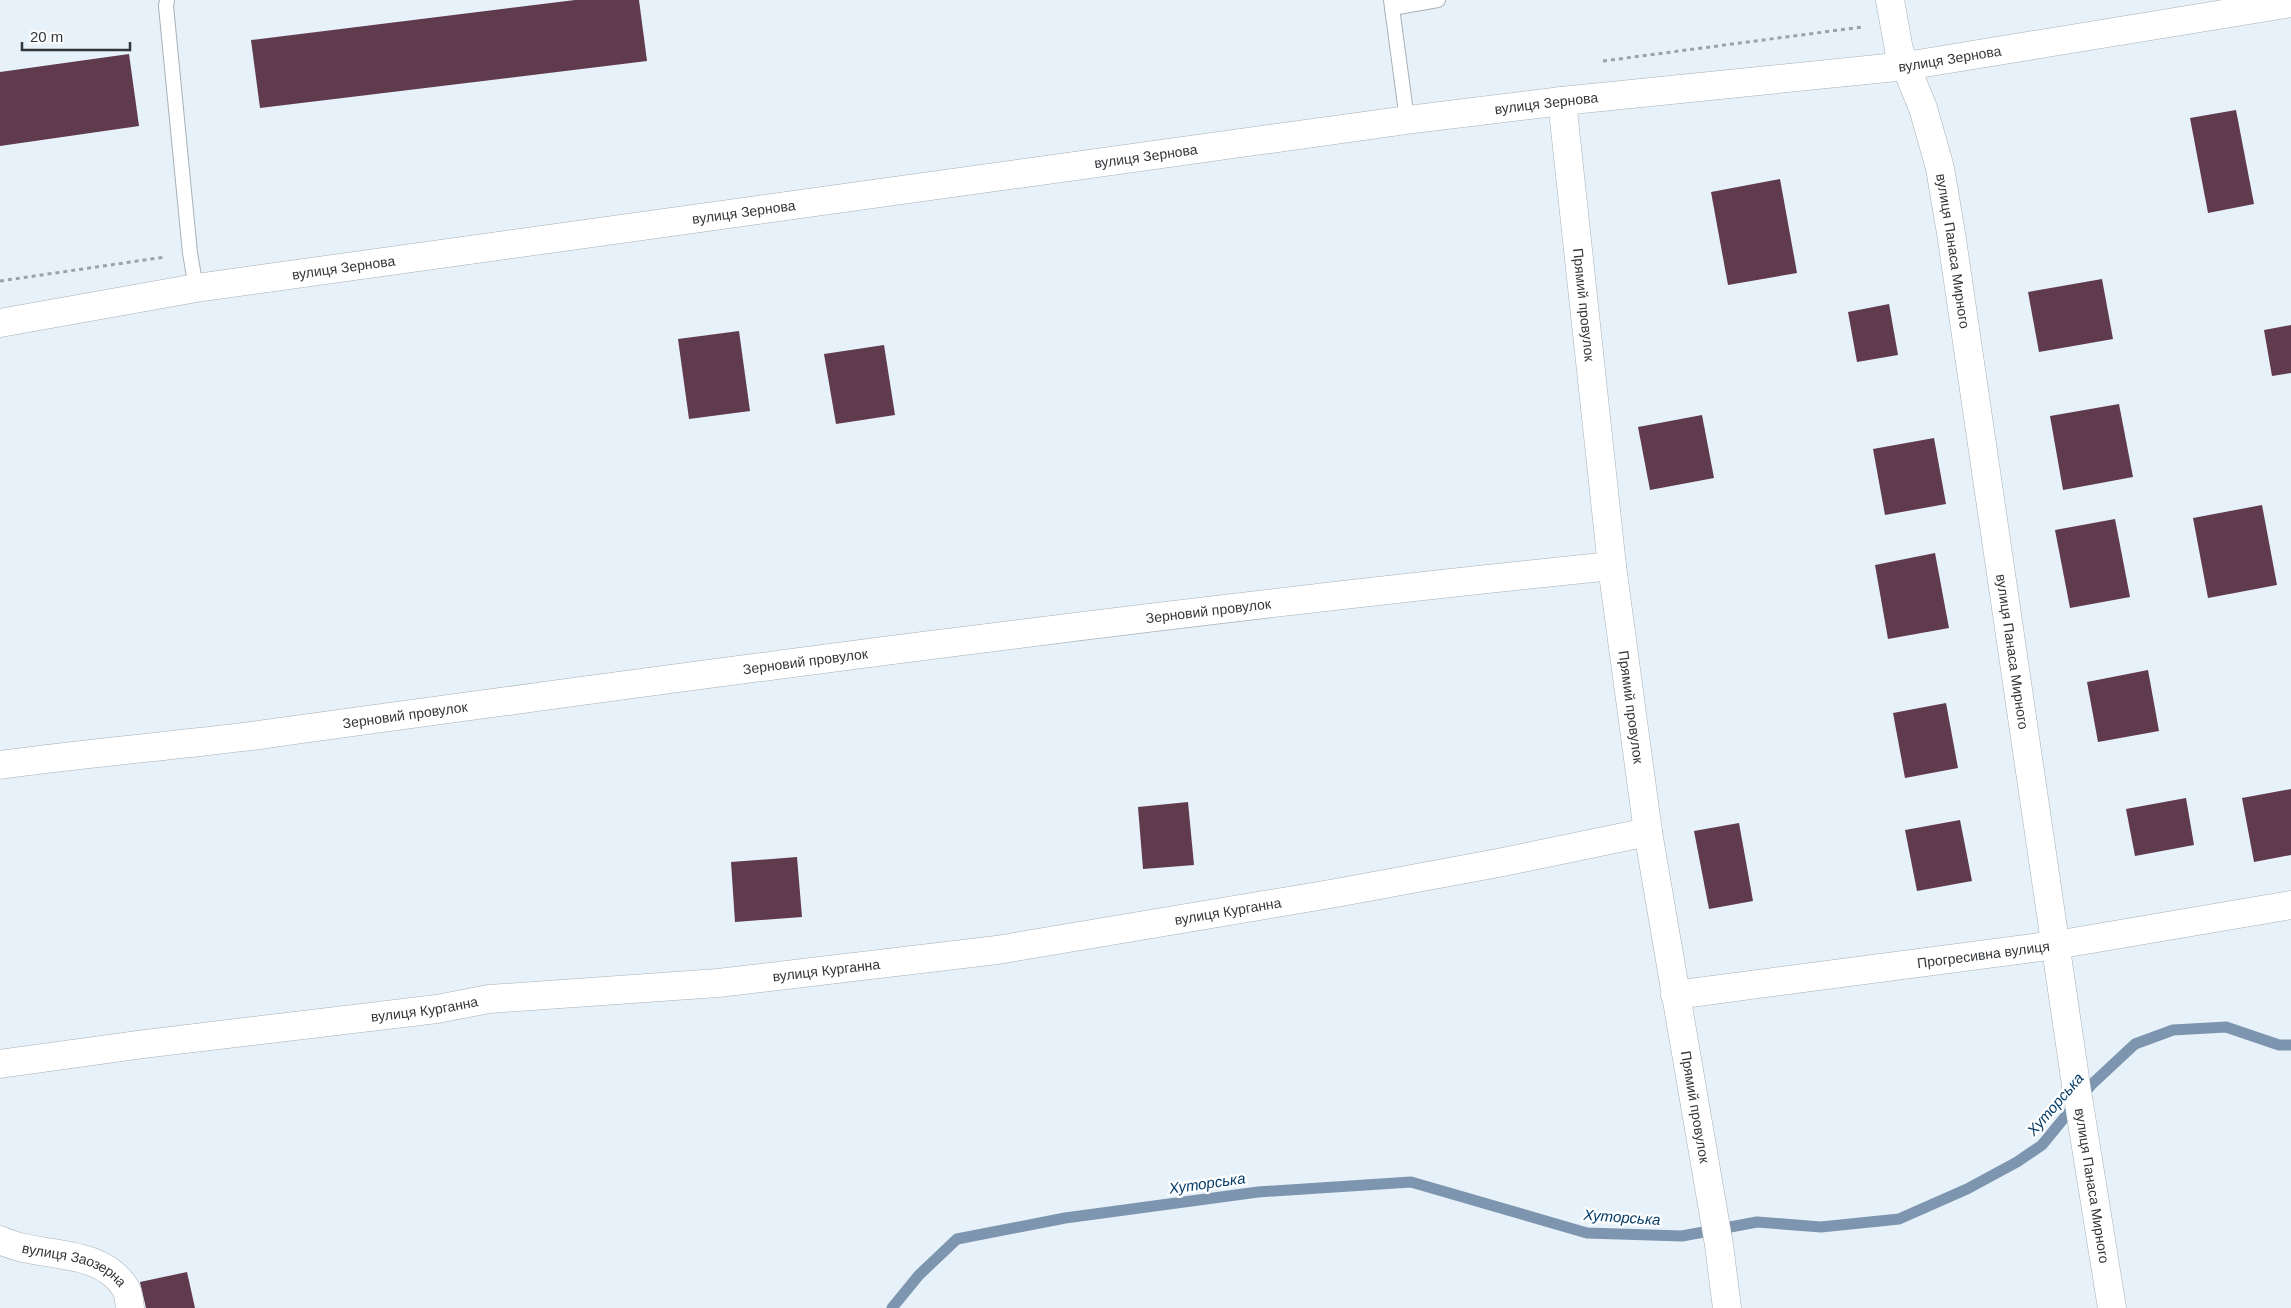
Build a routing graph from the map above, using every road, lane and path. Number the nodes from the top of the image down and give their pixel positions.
1 (167, 0) edge
2 (1438, 0) edge
3 (1890, 0) edge
4 (2291, 3) edge
5 (1391, 4) edge
6 (1906, 66) junction
7 (1562, 101) junction
8 (1407, 120) junction
9 (196, 288) junction
10 (0, 323) edge
11 (1612, 566) junction
12 (0, 765) edge
13 (1648, 832) junction
14 (2291, 905) edge
15 (2056, 945) junction
16 (1676, 995) junction
17 (0, 1064) edge
18 (0, 1240) edge
19 (130, 1308) edge
20 (1727, 1308) edge
21 (2112, 1308) edge

1 - 9 lane
2 - 5 lane
3 - 6 street, вулиця Панаса Мирного
4 - 6 street, вулиця Зернова
5 - 8 lane
6 - 7 street, вулиця Зернова
6 - 15 street, вулиця Панаса Мирного
7 - 8 street, вулиця Зернова
7 - 11 street, Прямий провулок
8 - 9 street, вулиця Зернова
9 - 10 street, вулиця Зернова
11 - 12 street, Зерновий провулок
11 - 13 street, Прямий провулок
13 - 16 street, Прямий провулок
13 - 17 street, вулиця Курганна
14 - 15 street, Прогресивна вулиця
15 - 16 street, Прогресивна вулиця
15 - 21 street, вулиця Панаса Мирного
16 - 20 street, Прямий провулок
18 - 19 street, вулиця Заозерна

